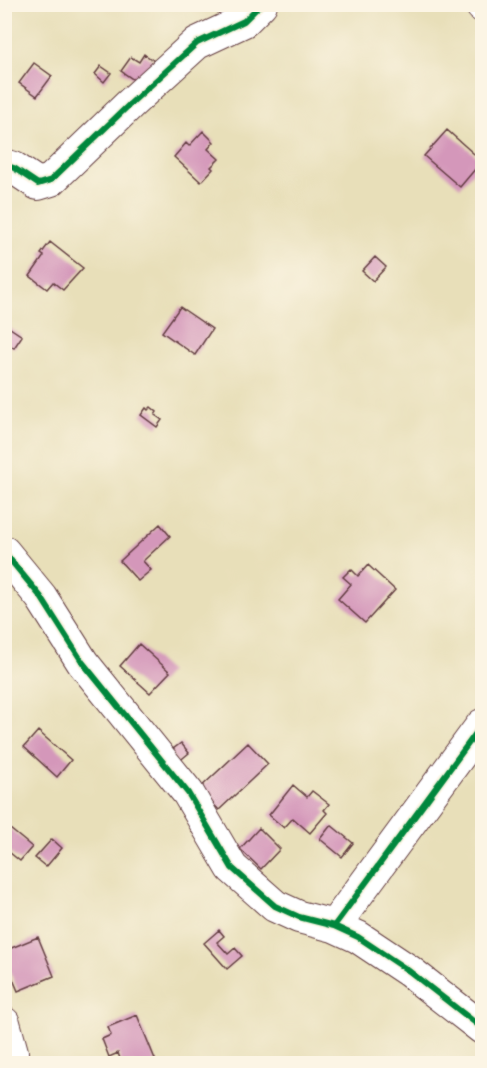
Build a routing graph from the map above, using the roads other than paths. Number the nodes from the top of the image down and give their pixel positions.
1 (261, 4) edge
2 (4, 165) edge
3 (4, 552) edge
4 (483, 725) edge
5 (334, 926) junction
6 (4, 1023) edge
7 (483, 1028) edge
8 (12, 1064) edge

1 - 2 street
3 - 5 street
4 - 5 street
5 - 7 street
6 - 8 street

